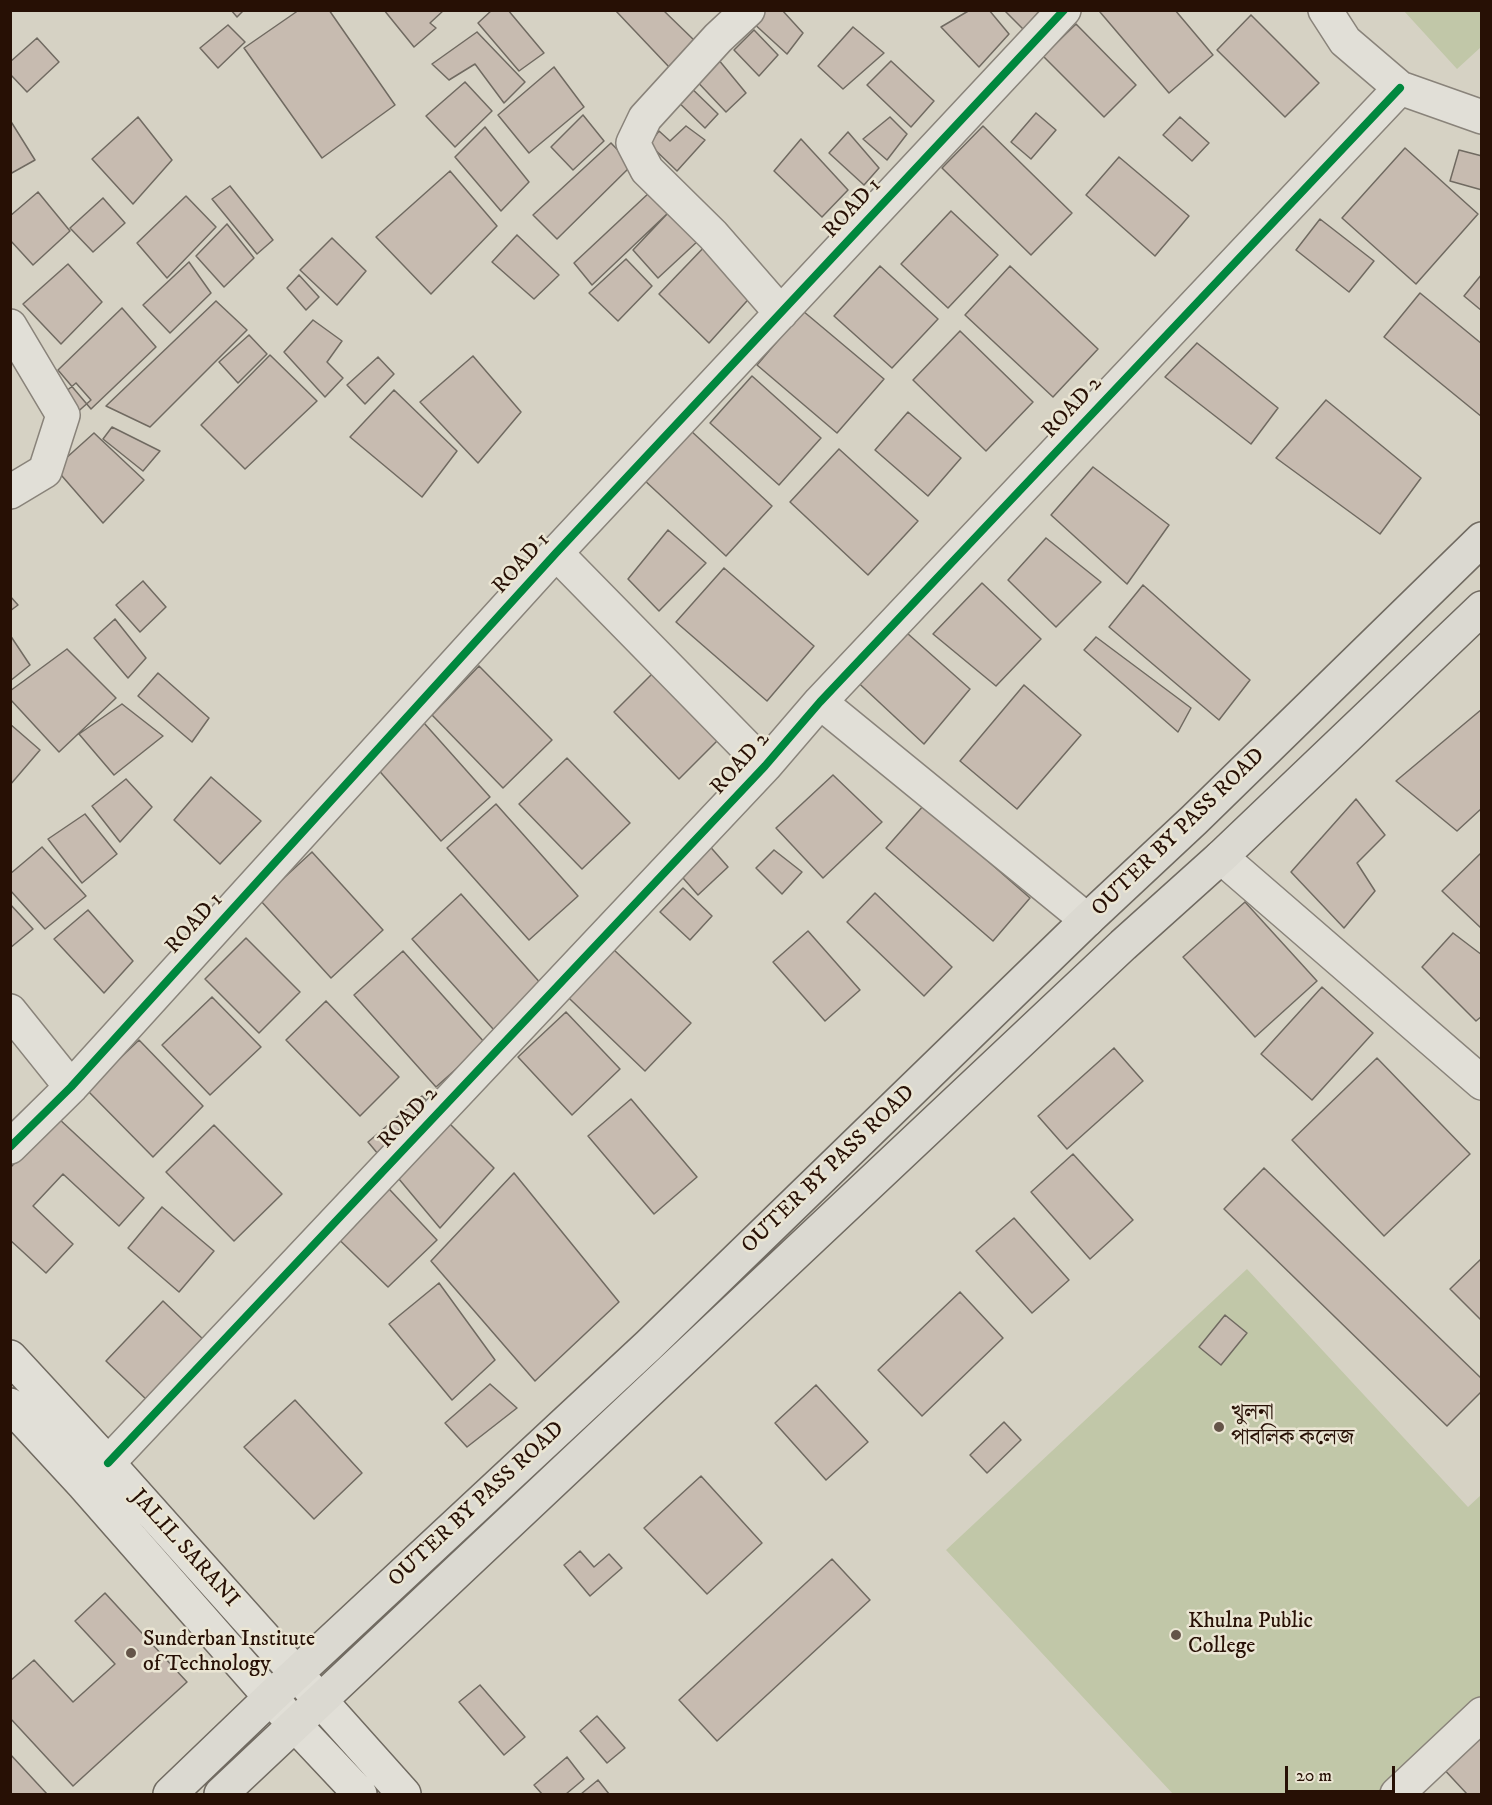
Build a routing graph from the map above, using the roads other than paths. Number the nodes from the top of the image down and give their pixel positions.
1 (748, 10) edge
2 (1064, 10) edge
3 (1326, 10) edge
4 (1400, 88) junction
5 (1482, 117) edge
6 (781, 313) junction
7 (10, 326) edge
8 (10, 492) edge
9 (1482, 538) edge
10 (556, 553) junction
11 (1482, 608) edge
12 (820, 702) junction
13 (765, 766) junction
14 (1221, 857) junction
15 (1088, 920) junction
16 (10, 1011) edge
17 (1477, 1071) edge
18 (71, 1087) junction
19 (10, 1147) edge
20 (10, 1357) edge
21 (10, 1405) edge
22 (108, 1463) junction
23 (296, 1674) junction
24 (271, 1697) junction
25 (320, 1701) junction
26 (1482, 1714) edge
27 (294, 1724) junction
28 (170, 1794) edge
29 (221, 1794) edge
30 (360, 1794) edge
31 (404, 1794) edge
32 (1397, 1794) edge

1 - 6 street
2 - 6 street, ROAD 1
3 - 4 street
4 - 5 street
4 - 12 street, ROAD 2
6 - 10 street, ROAD 1
7 - 8 street
9 - 15 main road, OUTER BY PASS ROAD
10 - 13 street
10 - 18 street, ROAD 1
11 - 14 main road, OUTER BY PASS ROAD
12 - 13 street, ROAD 2
12 - 15 street
13 - 22 street, ROAD 2
14 - 17 street
14 - 25 main road, OUTER BY PASS ROAD
15 - 23 main road, OUTER BY PASS ROAD
16 - 18 street
18 - 19 street, ROAD 1
20 - 22 street, JALIL SARANI
21 - 24 street, JALIL SARANI
22 - 23 street, JALIL SARANI
23 - 24 main road, OUTER BY PASS ROAD
23 - 25 street, JALIL SARANI
24 - 27 street, JALIL SARANI
24 - 28 main road, OUTER BY PASS ROAD
25 - 27 main road, OUTER BY PASS ROAD
25 - 31 street, JALIL SARANI
26 - 32 street
27 - 29 main road, OUTER BY PASS ROAD
27 - 30 street, JALIL SARANI

